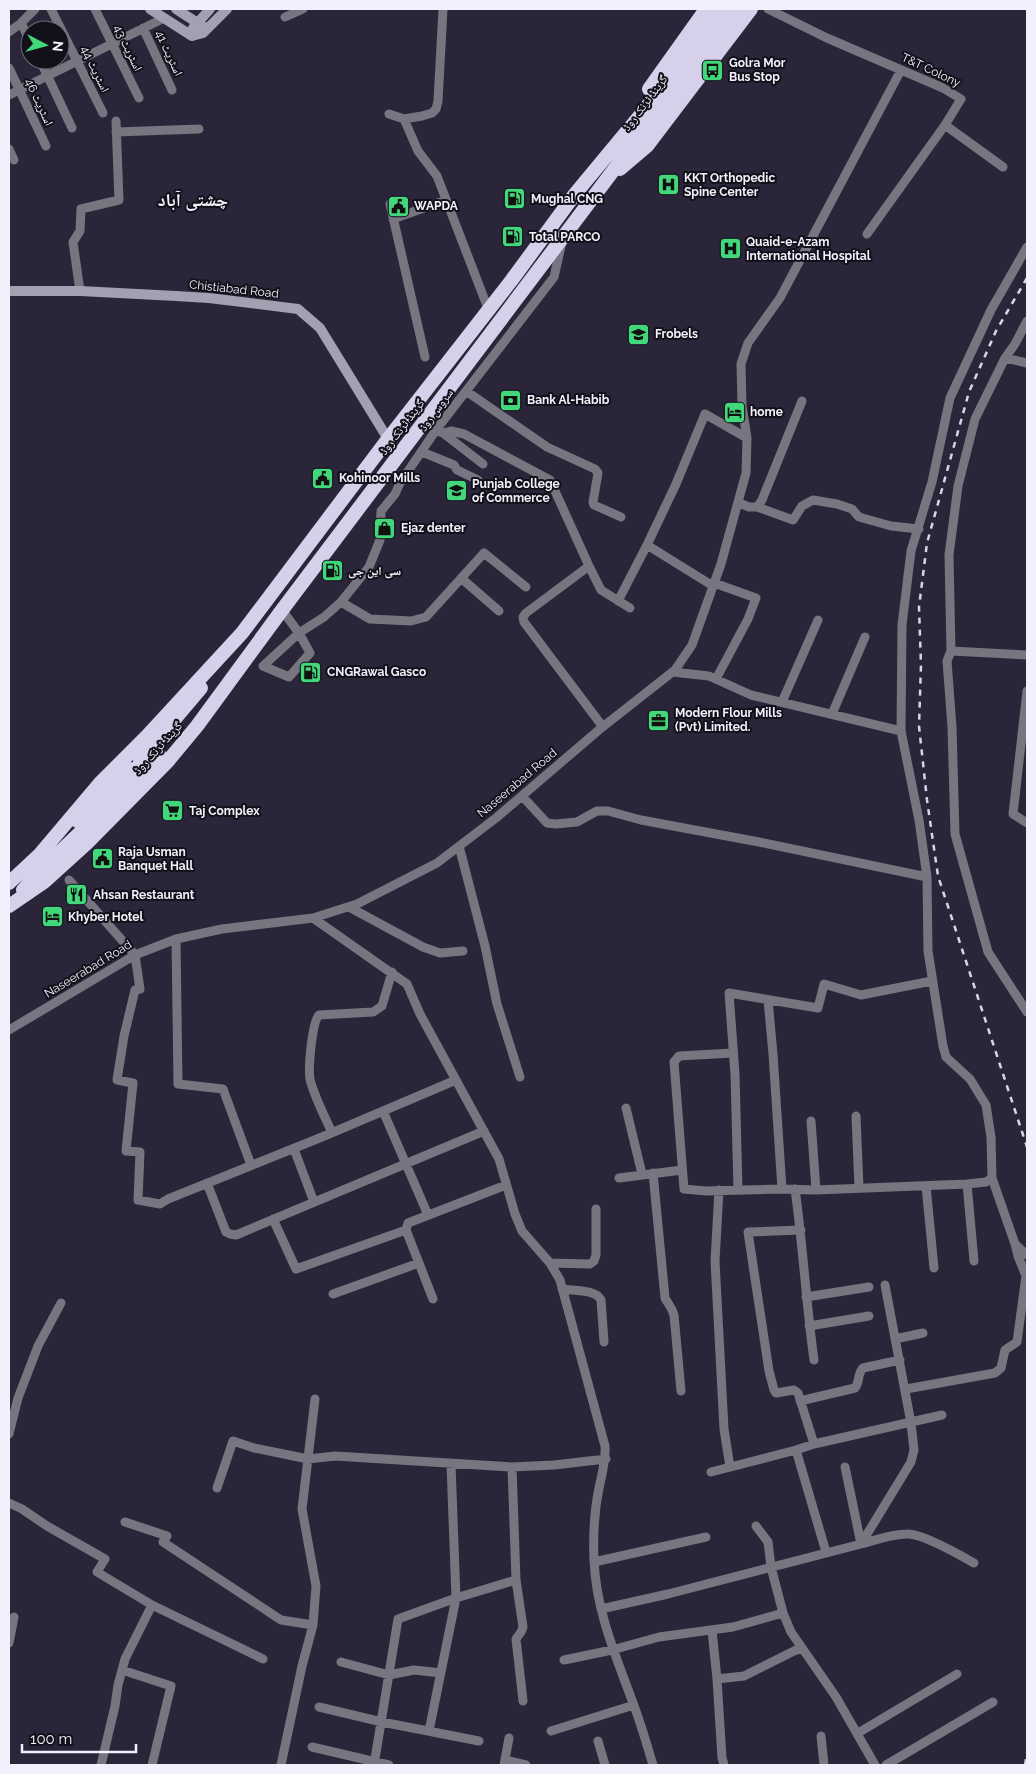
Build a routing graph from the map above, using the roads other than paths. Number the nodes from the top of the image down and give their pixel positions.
1 (35, 9) edge
2 (51, 9) edge
3 (95, 9) edge
4 (150, 9) edge
5 (176, 9) edge
6 (210, 9) edge
7 (227, 9) edge
8 (303, 9) edge
9 (443, 9) edge
10 (706, 9) edge
11 (721, 9) edge
12 (735, 9) edge
13 (751, 9) edge
14 (768, 9) edge
15 (285, 17) dead end
16 (164, 18) junction
17 (24, 20) edge
18 (198, 23) junction
19 (20, 24) edge
20 (143, 28) junction
21 (207, 29) junction
22 (9, 32) edge
23 (187, 34) junction
24 (112, 43) junction
25 (78, 60) junction
26 (9, 68) edge
27 (45, 70) edge
28 (901, 70) junction
29 (47, 75) junction
30 (19, 89) junction
31 (172, 90) dead end
32 (9, 95) edge
33 (139, 98) dead end
34 (103, 113) dead end
35 (389, 114) dead end
36 (404, 119) junction
37 (116, 121) dead end
38 (944, 125) junction
39 (72, 128) dead end
40 (199, 129) dead end
41 (116, 132) junction
42 (46, 146) dead end
43 (9, 149) edge
44 (14, 160) dead end
45 (598, 166) junction
46 (1003, 167) dead end
47 (603, 184) junction
48 (446, 200) junction
49 (390, 204) dead end
50 (393, 219) junction
51 (867, 234) dead end
52 (563, 237) junction
53 (1027, 247) edge
54 (80, 291) junction
55 (9, 292) edge
56 (488, 311) junction
57 (1026, 325) edge
58 (425, 357) dead end
59 (1005, 358) junction
60 (1027, 363) edge
61 (466, 391) junction
62 (802, 402) dead end
63 (439, 432) junction
64 (747, 438) junction
65 (388, 439) junction
66 (466, 451) junction
67 (422, 452) junction
68 (483, 464) dead end
69 (454, 465) junction
70 (478, 480) dead end
71 (738, 503) junction
72 (757, 507) junction
73 (621, 517) dead end
74 (919, 529) junction
75 (647, 545) junction
76 (589, 566) junction
77 (461, 578) junction
78 (714, 584) junction
79 (526, 587) dead end
80 (618, 601) junction
81 (341, 602) junction
82 (630, 608) dead end
83 (282, 610) junction
84 (499, 611) dead end
85 (818, 620) dead end
86 (299, 632) junction
87 (242, 633) junction
88 (865, 637) dead end
89 (951, 651) junction
90 (1027, 655) edge
91 (245, 660) junction
92 (672, 672) junction
93 (716, 679) junction
94 (1027, 692) edge
95 (782, 702) junction
96 (832, 714) junction
97 (603, 727) junction
98 (902, 731) junction
99 (522, 796) junction
100 (1027, 823) edge
101 (459, 846) junction
102 (40, 854) junction
103 (927, 878) junction
104 (69, 880) dead end
105 (9, 883) edge
106 (11, 904) edge
107 (349, 907) junction
108 (312, 918) junction
109 (176, 939) junction
110 (463, 951) dead end
111 (135, 954) junction
112 (392, 972) junction
113 (932, 981) junction
114 (768, 1000) junction
115 (1027, 1012) edge
116 (9, 1030) edge
117 (733, 1053) junction
118 (520, 1076) dead end
119 (456, 1080) junction
120 (626, 1108) dead end
121 (383, 1111) junction
122 (856, 1116) dead end
123 (811, 1121) dead end
124 (484, 1131) junction
125 (332, 1133) junction
126 (294, 1148) junction
127 (406, 1164) junction
128 (250, 1165) junction
129 (682, 1170) junction
130 (653, 1173) junction
131 (642, 1174) junction
132 (619, 1178) dead end
133 (992, 1178) junction
134 (206, 1183) junction
135 (967, 1184) junction
136 (506, 1185) junction
137 (926, 1186) junction
138 (859, 1188) junction
139 (782, 1189) junction
140 (795, 1189) junction
141 (719, 1190) junction
142 (738, 1190) junction
143 (816, 1190) junction
144 (314, 1202) junction
145 (596, 1209) dead end
146 (428, 1215) junction
147 (273, 1219) junction
148 (406, 1230) junction
149 (801, 1230) junction
150 (1015, 1244) junction
151 (1027, 1255) edge
152 (974, 1262) dead end
153 (419, 1263) junction
154 (550, 1263) junction
155 (934, 1268) dead end
156 (885, 1285) dead end
157 (869, 1287) dead end
158 (562, 1289) junction
159 (333, 1294) dead end
160 (806, 1297) junction
161 (433, 1299) dead end
162 (61, 1303) dead end
163 (869, 1316) dead end
164 (809, 1326) junction
165 (923, 1333) dead end
166 (895, 1339) junction
167 (604, 1342) dead end
168 (814, 1360) dead end
169 (900, 1360) junction
170 (906, 1388) junction
171 (681, 1391) dead end
172 (315, 1399) dead end
173 (800, 1401) junction
174 (942, 1415) dead end
175 (10, 1423) edge
176 (911, 1423) junction
177 (9, 1434) edge
178 (814, 1444) junction
179 (796, 1450) junction
180 (308, 1459) junction
181 (606, 1459) junction
182 (451, 1464) junction
183 (512, 1467) junction
184 (730, 1467) junction
185 (845, 1467) dead end
186 (711, 1472) dead end
187 (217, 1488) dead end
188 (9, 1503) edge
189 (125, 1522) dead end
190 (756, 1526) dead end
191 (706, 1537) dead end
192 (861, 1544) junction
193 (826, 1552) junction
194 (594, 1562) junction
195 (974, 1563) dead end
196 (771, 1567) junction
197 (516, 1580) junction
198 (456, 1598) junction
199 (152, 1605) junction
200 (601, 1609) junction
201 (784, 1613) junction
202 (14, 1617) dead end
203 (313, 1626) junction
204 (712, 1630) junction
205 (9, 1643) edge
206 (801, 1649) junction
207 (612, 1650) junction
208 (263, 1659) dead end
209 (564, 1660) dead end
210 (341, 1662) dead end
211 (122, 1670) junction
212 (441, 1673) junction
213 (957, 1674) dead end
214 (389, 1675) junction
215 (717, 1680) junction
216 (523, 1701) dead end
217 (992, 1702) dead end
218 (634, 1705) junction
219 (319, 1707) dead end
220 (382, 1722) junction
221 (551, 1730) dead end
222 (430, 1731) junction
223 (858, 1733) junction
224 (821, 1736) dead end
225 (510, 1738) dead end
226 (479, 1741) dead end
227 (598, 1741) dead end
228 (312, 1747) dead end
229 (504, 1762) edge
230 (375, 1763) edge
231 (101, 1765) edge
232 (152, 1765) edge
233 (281, 1765) edge
234 (388, 1765) edge
235 (526, 1765) edge
236 (605, 1765) edge
237 (653, 1765) edge
238 (724, 1765) edge
239 (824, 1765) edge
240 (875, 1765) edge
241 (886, 1765) edge

1 - 17 street
2 - 25 street, اسٹریٹ 44
3 - 24 street, اسٹریٹ 43
4 - 16 main road
5 - 18 main road
6 - 18 main road
7 - 21 main road
8 - 15 street
9 - 36 street
10 - 45 highway
11 - 45 highway, گرینڈ ٹرنک روڈ
12 - 47 highway, گرینڈ ٹرنک روڈ
13 - 47 highway
14 - 28 street, T&T Colony
16 - 20 street
16 - 23 main road
18 - 21 main road
18 - 23 main road
19 - 22 street
20 - 24 street
20 - 31 street, اسٹریٹ 41
21 - 23 main road
24 - 25 street
24 - 33 street, اسٹریٹ 43
25 - 29 street
25 - 34 street, اسٹریٹ 44
26 - 30 street, اسٹریٹ 46
27 - 29 street
28 - 38 street, T&T Colony
28 - 64 street, Naseerabad Road
29 - 30 street
29 - 39 street
30 - 32 street
30 - 42 street, اسٹریٹ 46
35 - 36 street
36 - 48 street
37 - 41 street
38 - 46 street
38 - 51 street, T&T Colony
40 - 41 street
41 - 54 street
43 - 44 street
45 - 56 highway, گرینڈ ٹرنک روڈ
47 - 52 highway, گرینڈ ٹرنک روڈ
48 - 50 street
48 - 56 street
49 - 50 street
50 - 58 street
52 - 61 street, سروس روڈ
52 - 83 highway, گرینڈ ٹرنک روڈ
53 - 74 street
54 - 55 main road, Chistiabad Road
54 - 65 main road, Chistiabad Road
56 - 65 highway, گرینڈ ٹرنک روڈ
57 - 59 street
59 - 60 street
59 - 89 street
61 - 63 street, سروس روڈ
61 - 73 street
62 - 72 street
63 - 66 street
63 - 67 street, سروس روڈ
63 - 76 street
64 - 71 street, Naseerabad Road
64 - 75 street
65 - 87 highway, گرینڈ ٹرنک روڈ
66 - 68 street
66 - 69 street
67 - 69 street
67 - 81 street, سروس روڈ
69 - 70 street
71 - 72 street
71 - 78 street, Naseerabad Road
72 - 74 street
74 - 98 street
75 - 78 street
75 - 80 street
76 - 80 street
76 - 97 street
77 - 79 street
77 - 81 street
77 - 84 street
78 - 92 street, Naseerabad Road
78 - 93 street
80 - 82 street
81 - 86 street, سروس روڈ
83 - 86 street
83 - 91 highway, گرینڈ ٹرنک روڈ
85 - 95 street
86 - 86 street, سروس روڈ
87 - 91 highway
87 - 102 highway, گرینڈ ٹرنک روڈ
88 - 96 street
89 - 90 street
89 - 115 street
91 - 106 highway, گرینڈ ٹرنک روڈ
92 - 93 street
92 - 97 street, Naseerabad Road
93 - 95 street
94 - 100 street
95 - 96 street
96 - 98 street
97 - 99 street, Naseerabad Road
98 - 103 street
99 - 101 street, Naseerabad Road
99 - 103 street
101 - 107 street, Naseerabad Road
101 - 118 street
102 - 105 highway, گرینڈ ٹرنک روڈ
102 - 106 highway
103 - 113 street
104 - 111 street
107 - 108 street, Naseerabad Road
107 - 110 street
108 - 109 street, Naseerabad Road
108 - 112 street
109 - 111 street, Naseerabad Road
109 - 128 street
111 - 116 street, Naseerabad Road
111 - 134 street
112 - 119 street
112 - 125 street
113 - 114 street
113 - 133 street
114 - 117 street
114 - 139 street
117 - 129 street
117 - 142 street
119 - 121 street
119 - 124 street
120 - 131 street
121 - 125 street
121 - 127 street
122 - 138 street
123 - 143 street
124 - 127 street
124 - 136 street
125 - 126 street
126 - 128 street
126 - 144 street
127 - 144 street
127 - 146 street
128 - 134 street
129 - 130 street
129 - 141 street
130 - 131 street
130 - 171 street
131 - 132 street
133 - 135 street
133 - 150 street
134 - 147 street
135 - 137 street
135 - 152 street
136 - 146 street
136 - 154 street
137 - 138 street
137 - 155 street
138 - 143 street
139 - 140 street
139 - 142 street
140 - 143 street
140 - 149 street
141 - 142 street
141 - 184 street
144 - 147 street
145 - 154 street
146 - 148 street
147 - 148 street
148 - 153 street
149 - 160 street
149 - 173 street
150 - 151 street
150 - 170 street
153 - 159 street
153 - 161 street
154 - 158 street
156 - 166 street
157 - 160 street
158 - 167 street
158 - 181 street
160 - 164 street
162 - 175 street
163 - 164 street
164 - 168 street
165 - 166 street
166 - 169 street
169 - 170 street
169 - 173 street
170 - 176 street
172 - 180 street
173 - 178 street
174 - 176 street
175 - 177 street
176 - 178 street
176 - 192 street
178 - 179 street
179 - 184 street
179 - 193 street
180 - 182 street
180 - 187 street
180 - 203 street
181 - 183 street
181 - 194 street
182 - 183 street
182 - 198 street
183 - 197 street
184 - 186 street
185 - 192 street
188 - 199 street
189 - 203 street
190 - 196 street
191 - 194 street
192 - 193 street
192 - 195 street
193 - 196 street
194 - 200 street
196 - 200 street
196 - 201 street
197 - 198 street
197 - 216 street
198 - 212 street
198 - 214 street
199 - 208 street
199 - 211 street
200 - 207 street
201 - 204 street
201 - 206 street
202 - 205 street
203 - 233 street
204 - 207 street
204 - 215 street
206 - 215 street
206 - 223 street
207 - 209 street
207 - 218 street
210 - 214 street
211 - 231 street
211 - 232 street
212 - 214 street
212 - 222 street
213 - 223 street
214 - 220 street
215 - 238 street
217 - 241 street
218 - 221 street
218 - 237 street
219 - 220 street
220 - 222 street
220 - 230 street
222 - 226 street
223 - 240 street
224 - 239 street
225 - 229 street
227 - 236 street
228 - 230 street
229 - 235 street
230 - 234 street

